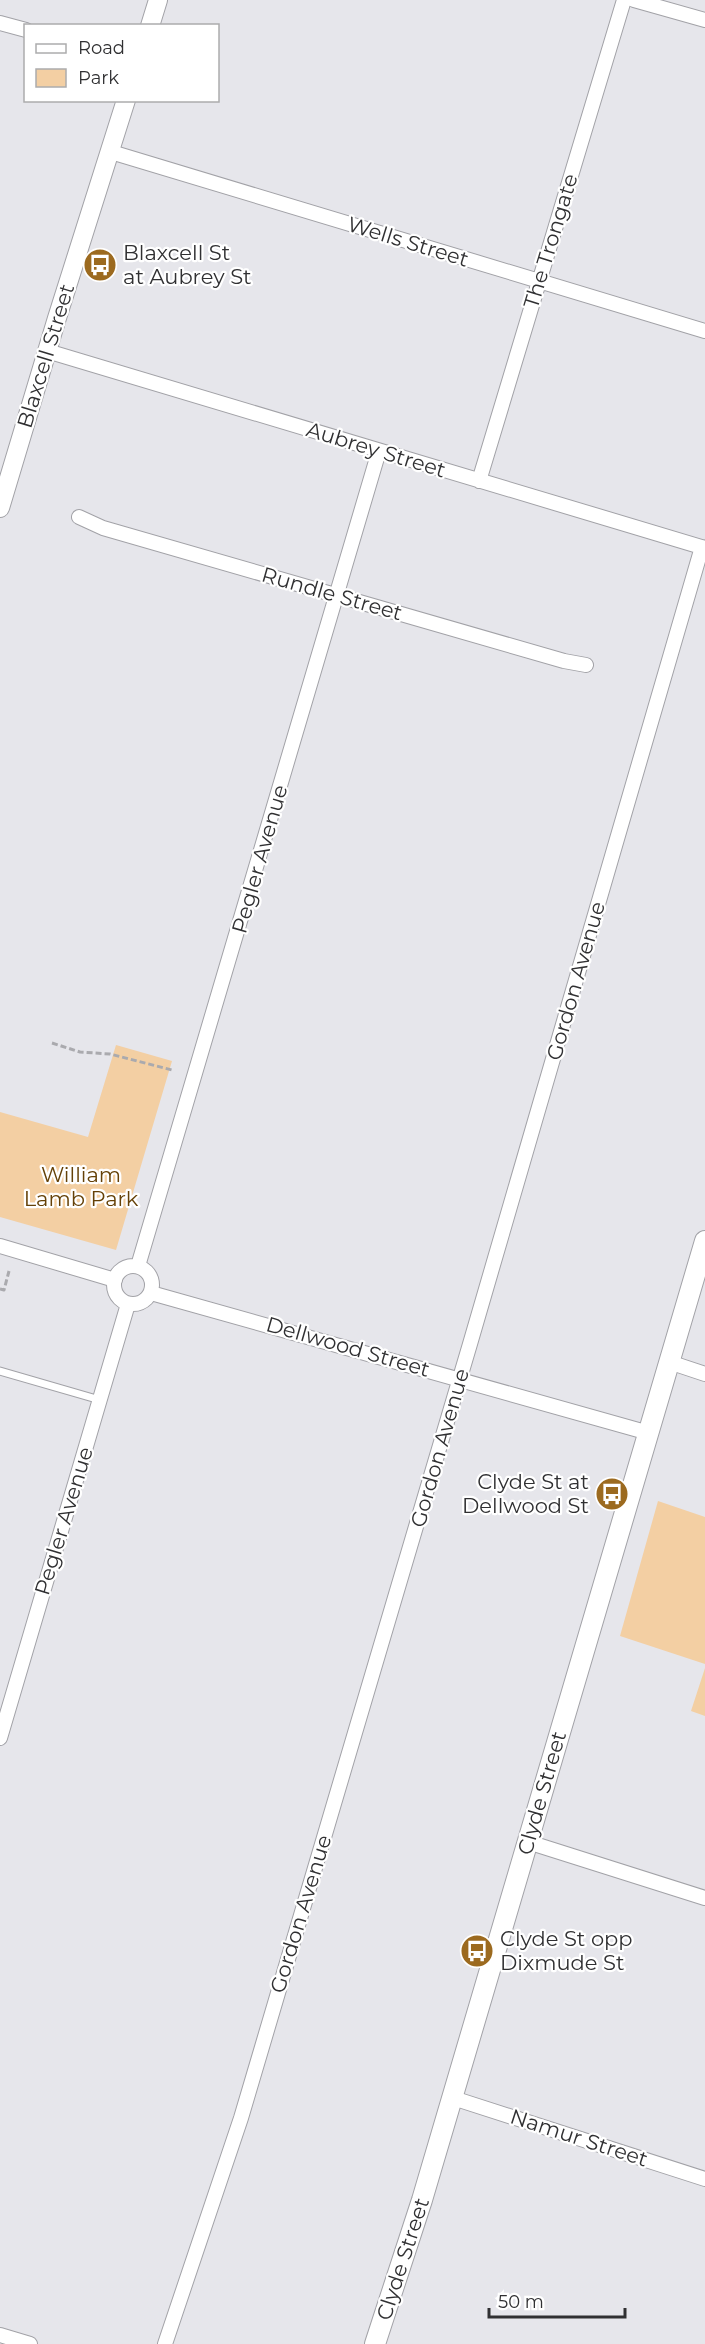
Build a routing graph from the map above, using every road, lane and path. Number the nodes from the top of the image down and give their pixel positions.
1 (158, 0) edge
2 (624, 0) edge
3 (634, 0) edge
4 (705, 20) edge
5 (0, 23) edge
6 (151, 24) edge
7 (24, 29) edge
8 (125, 102) edge
9 (111, 152) junction
10 (539, 282) junction
11 (705, 331) edge
12 (47, 351) junction
13 (379, 451) junction
14 (479, 481) junction
15 (0, 508) edge
16 (79, 517) dead end
17 (703, 548) edge
18 (337, 595) junction
19 (586, 665) dead end
20 (52, 1043) dead end
21 (172, 1070) dead end
22 (705, 1241) edge
23 (0, 1246) edge
24 (138, 1266) junction
25 (9, 1271) dead end
26 (115, 1280) junction
27 (0, 1289) edge
28 (151, 1293) junction
29 (128, 1304) junction
30 (669, 1362) junction
31 (0, 1371) edge
32 (705, 1374) edge
33 (460, 1379) junction
34 (100, 1401) junction
35 (649, 1433) junction
36 (0, 1738) edge
37 (528, 1842) junction
38 (705, 1898) edge
39 (453, 2098) junction
40 (705, 2179) edge
41 (0, 2335) edge
42 (30, 2344) edge
43 (165, 2344) edge
44 (375, 2344) edge

1 - 6 street
2 - 10 street, The Trongate
3 - 4 street
5 - 7 street
8 - 9 street, Blaxcell Street
9 - 10 street, Wells Street
9 - 12 street, Blaxcell Street
10 - 11 street, Wells Street
10 - 14 street, The Trongate
12 - 13 street, Aubrey Street
12 - 15 street, Blaxcell Street
13 - 14 street, Aubrey Street
13 - 18 street, Pegler Avenue
14 - 17 street, Aubrey Street
16 - 18 street, Rundle Street
17 - 33 street, Gordon Avenue
18 - 19 street, Rundle Street
18 - 24 street, Pegler Avenue
20 - 21 path
22 - 30 main road, Clyde Street
23 - 26 street
24 - 26 street
24 - 28 street
25 - 27 path
26 - 29 street
28 - 29 street
28 - 33 street, Dellwood Street
29 - 34 street, Pegler Avenue
30 - 32 street
30 - 35 main road, Clyde Street
31 - 34 lane
33 - 35 street, Dellwood Street
33 - 43 street, Gordon Avenue
34 - 36 street, Pegler Avenue
35 - 37 main road, Clyde Street
37 - 38 street
37 - 39 main road, Clyde Street
39 - 40 street, Namur Street
39 - 44 main road, Clyde Street
41 - 42 street

